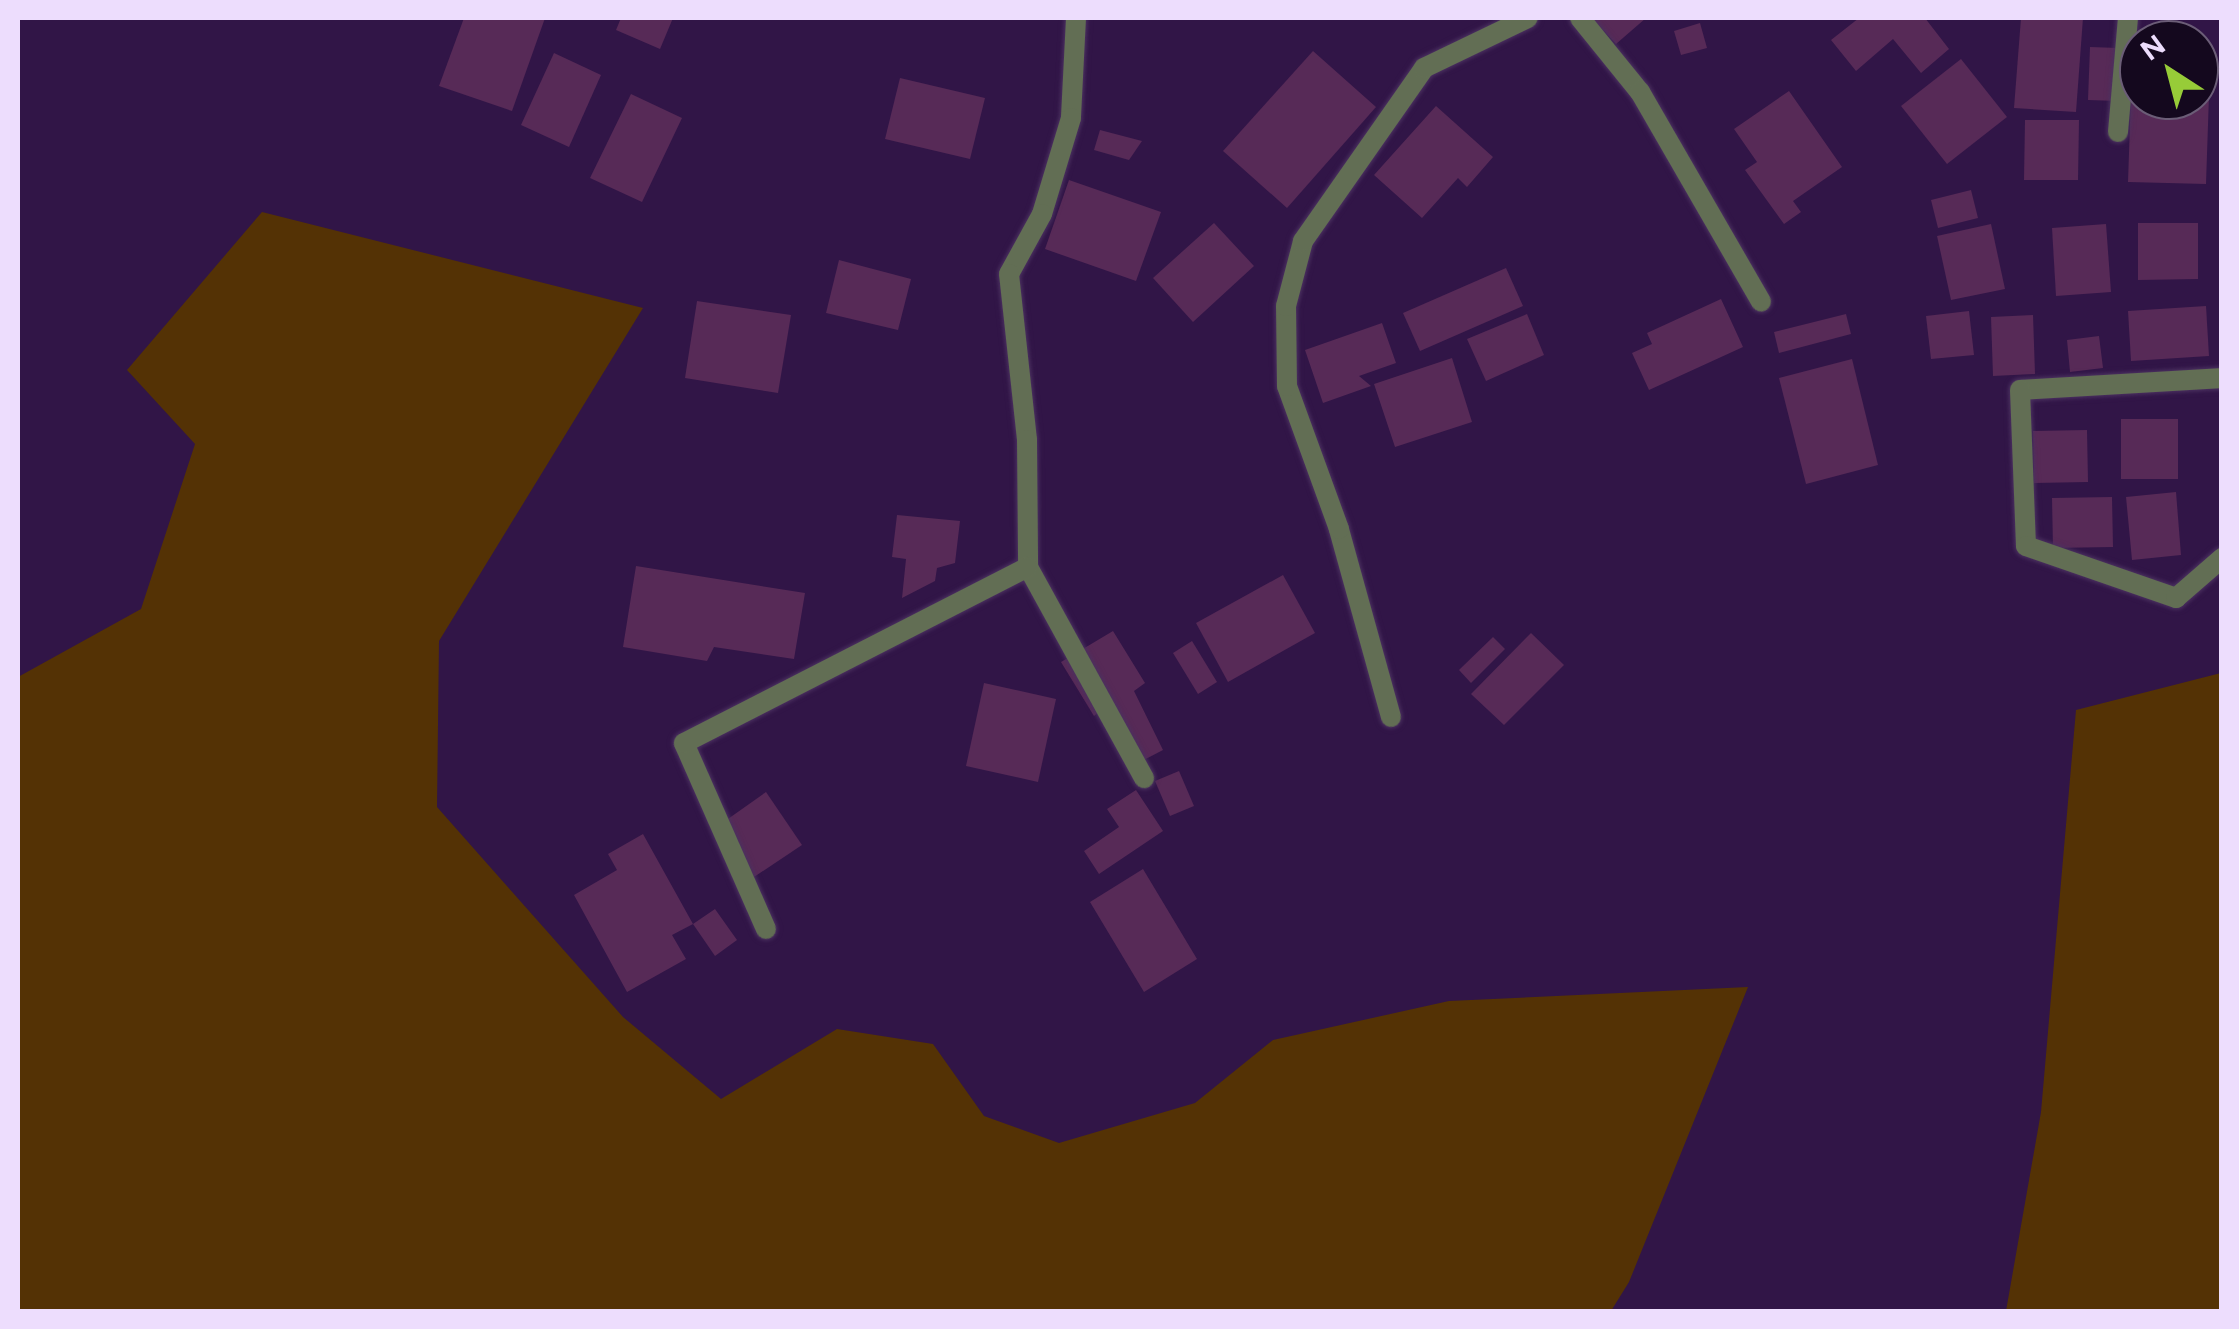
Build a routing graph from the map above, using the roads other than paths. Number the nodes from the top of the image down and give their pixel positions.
1 (1076, 18) edge
2 (1528, 18) edge
3 (1580, 18) edge
4 (2128, 18) edge
5 (2118, 132) dead end
6 (1761, 302) dead end
7 (2222, 378) edge
8 (2222, 558) edge
9 (1028, 567) junction
10 (1390, 716) dead end
11 (1144, 778) dead end
12 (766, 928) dead end

1 - 9 street
2 - 10 street
3 - 6 street
4 - 5 street
7 - 8 street
9 - 11 street
9 - 12 street

